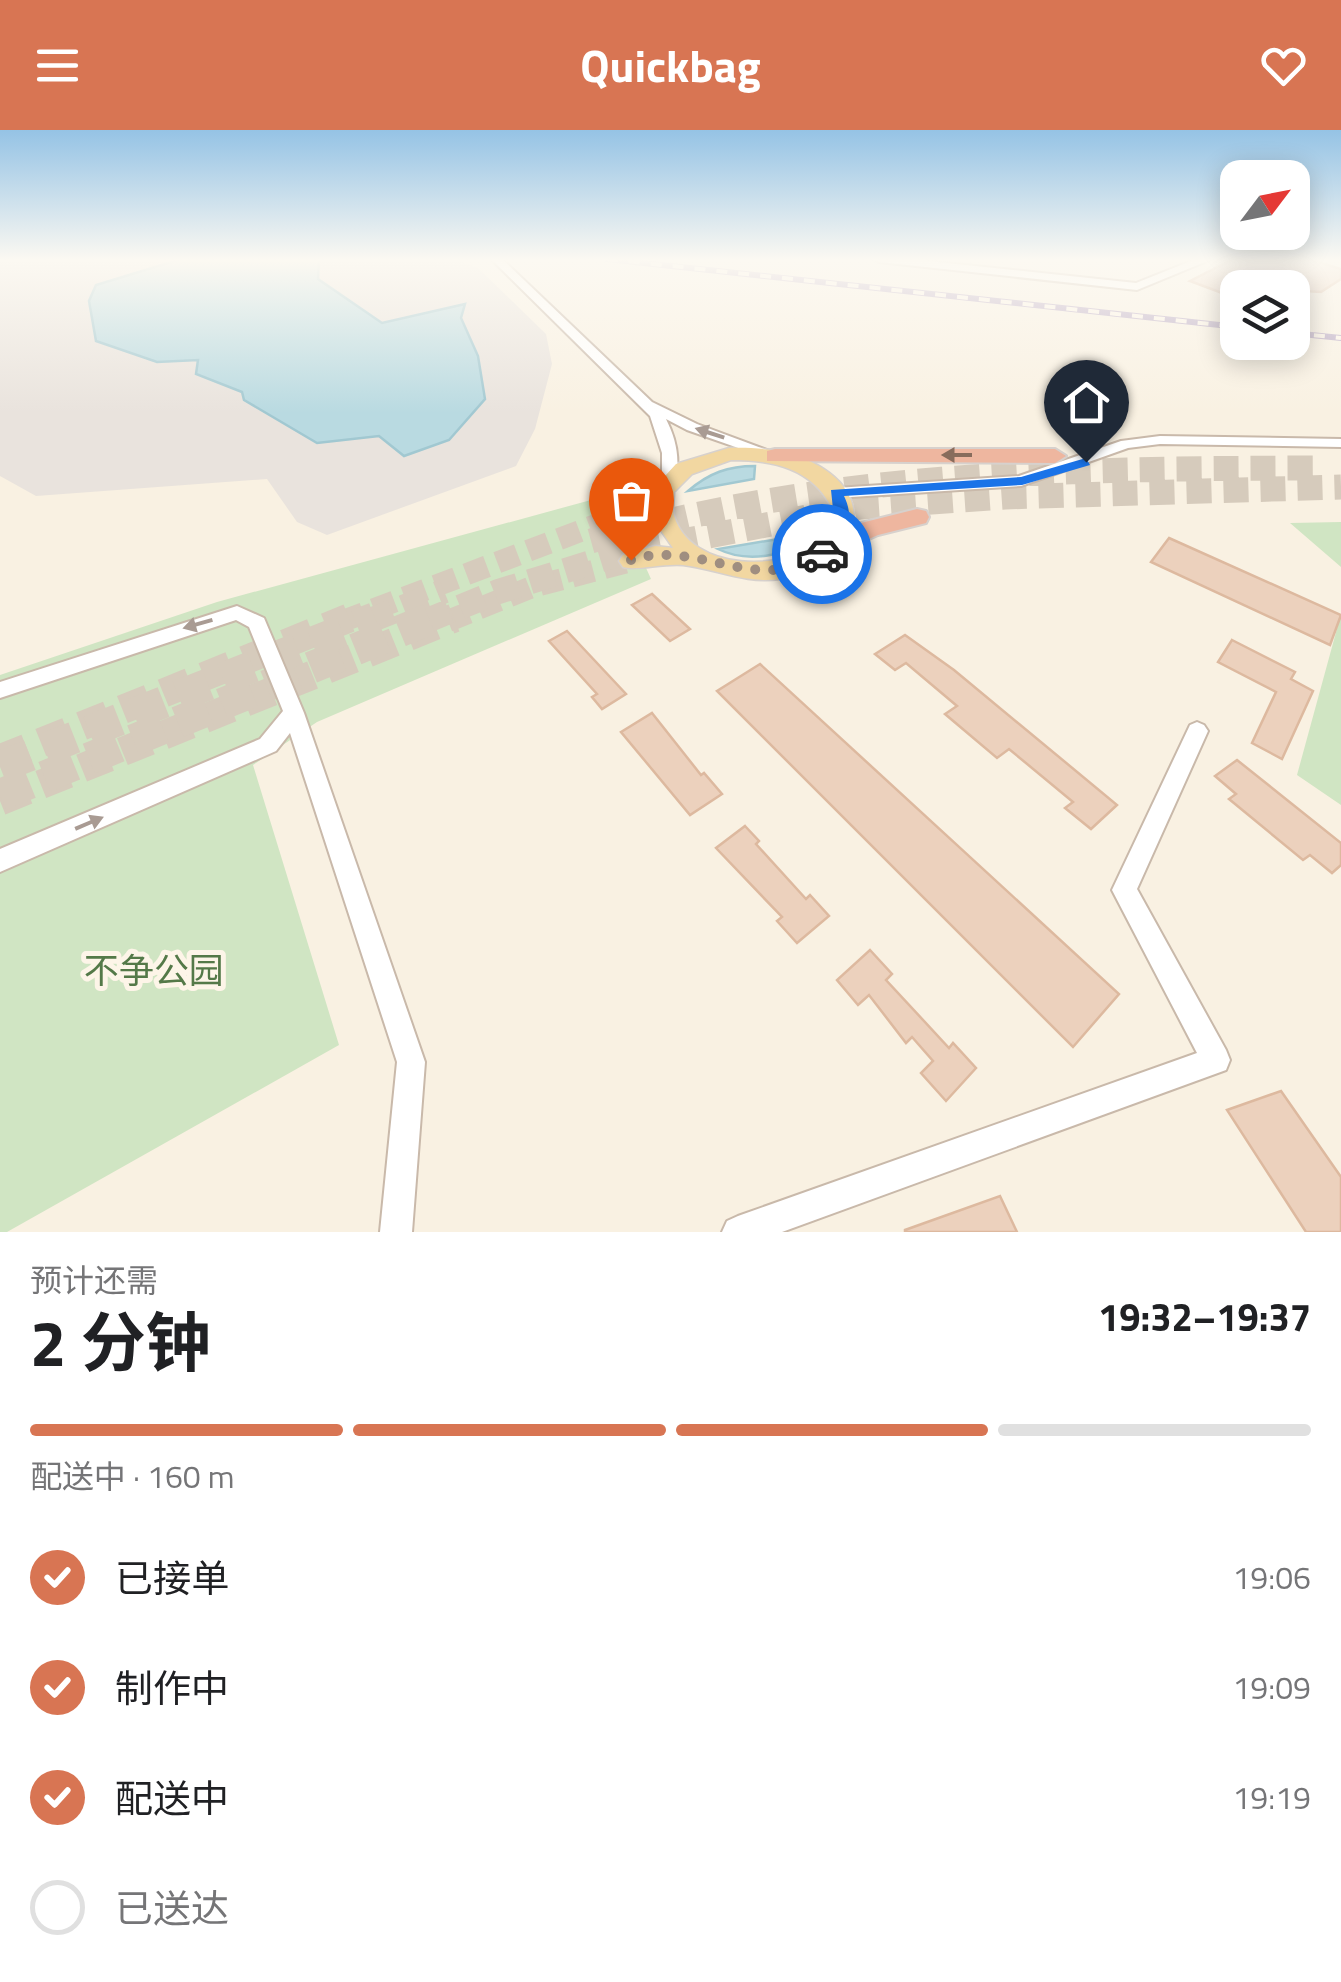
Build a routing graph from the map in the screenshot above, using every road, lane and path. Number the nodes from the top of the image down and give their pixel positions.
1 (553, 310) edge
2 (649, 405) junction
3 (1341, 443) edge
4 (775, 456) junction
5 (1055, 456) dead end
6 (663, 492) junction
7 (836, 493) junction
8 (918, 517) dead end
9 (612, 518) tunnel mouth
10 (830, 547) junction
11 (631, 560) tunnel mouth
12 (701, 560) junction
13 (0, 690) edge
14 (294, 713) junction
15 (1197, 731) dead end
16 (0, 861) edge
17 (396, 1232) edge
18 (738, 1232) edge

1 - 2 street
4 -> 2 street
2 - 6 street
3 - 7 street
5 -> 4 highway
4 - 6 main road
4 - 7 main road
6 - 9 main road
6 - 12 main road
7 - 10 main road
8 - 10 highway
10 - 12 main road
11 - 12 main road
14 -> 13 street
16 -> 14 street
14 - 17 street
15 - 18 street

